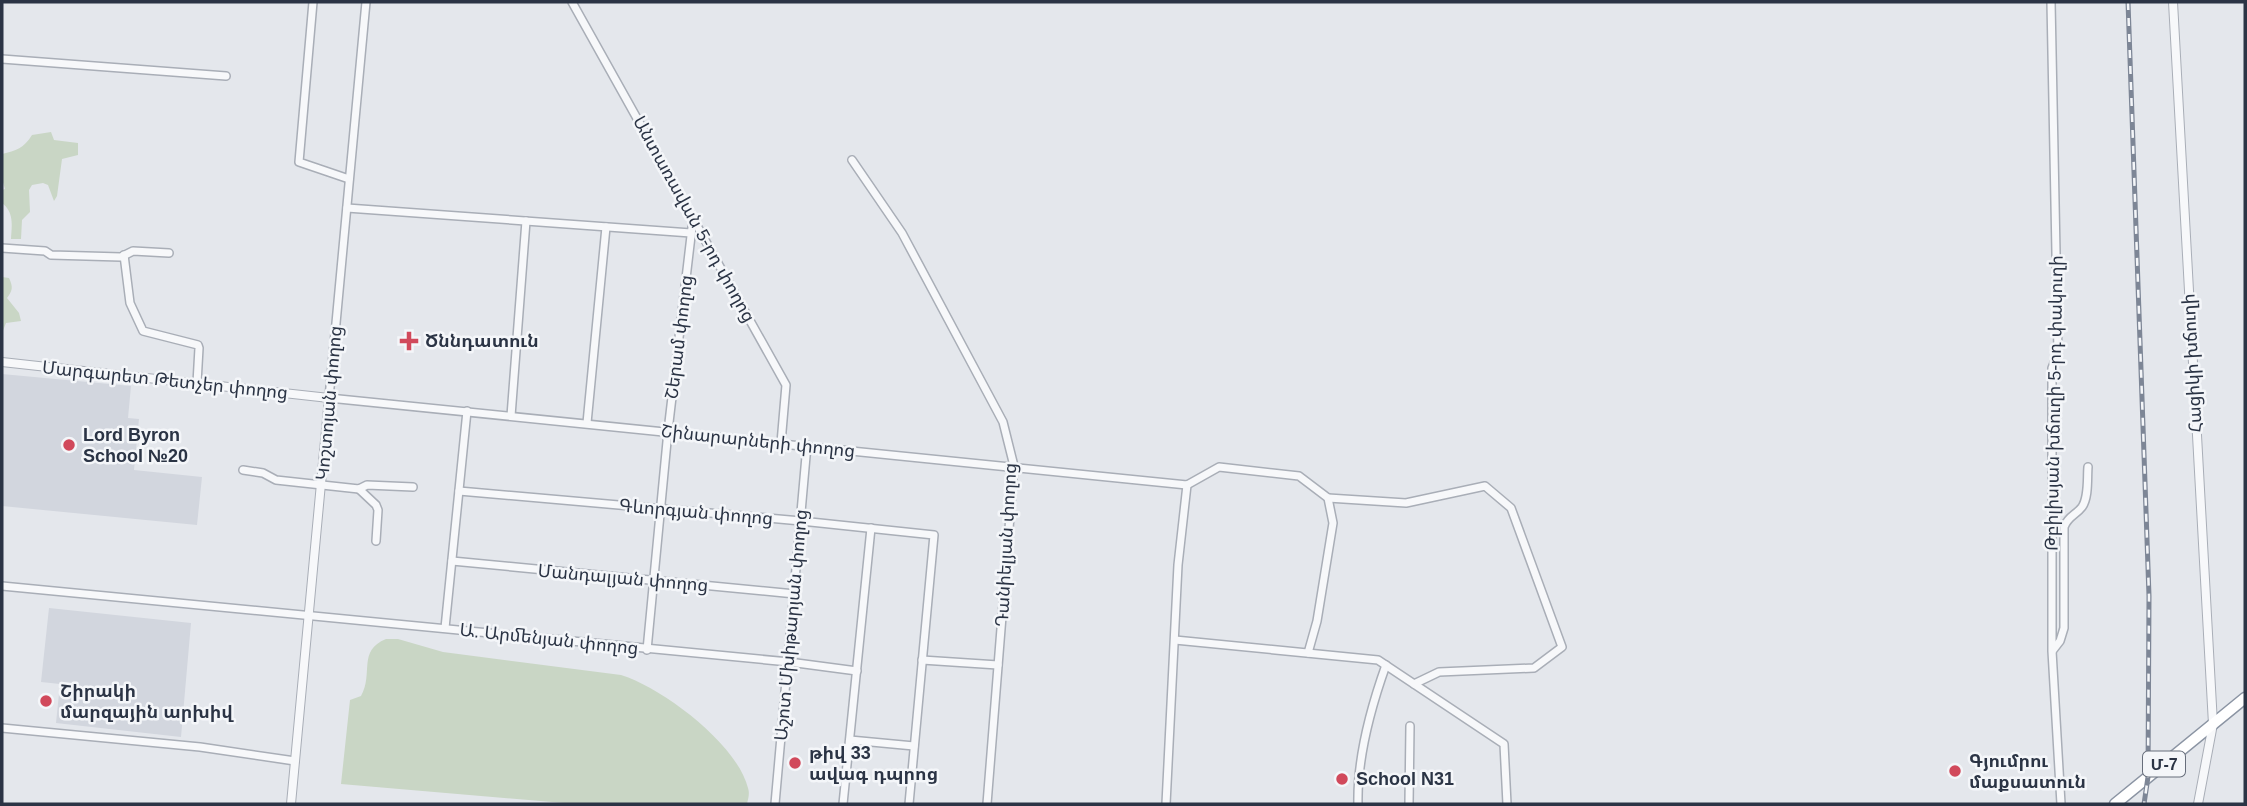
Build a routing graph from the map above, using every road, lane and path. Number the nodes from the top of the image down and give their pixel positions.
1 (313, 2) edge
2 (366, 2) edge
3 (572, 2) edge
4 (2051, 2) edge
5 (2173, 2) edge
6 (2, 59) edge
7 (226, 76) dead end
8 (852, 160) dead end
9 (349, 179) junction
10 (346, 208) junction
11 (693, 217) junction
12 (526, 221) junction
13 (606, 227) junction
14 (691, 233) junction
15 (2, 248) edge
16 (169, 253) dead end
17 (124, 255) junction
18 (2, 362) edge
19 (197, 383) junction
20 (329, 398) junction
21 (467, 411) junction
22 (511, 416) junction
23 (587, 423) junction
24 (668, 432) junction
25 (781, 443) junction
26 (807, 445) junction
27 (1014, 466) junction
28 (2088, 467) dead end
29 (243, 470) dead end
30 (322, 485) junction
31 (1186, 485) junction
32 (413, 487) dead end
33 (359, 489) junction
34 (459, 491) junction
35 (1328, 498) junction
36 (662, 509) junction
37 (801, 521) junction
38 (871, 528) junction
39 (376, 541) dead end
40 (452, 561) junction
41 (655, 581) junction
42 (2, 586) edge
43 (795, 594) junction
44 (309, 617) junction
45 (445, 628) junction
46 (1175, 640) junction
47 (647, 650) junction
48 (2052, 651) junction
49 (1308, 653) junction
50 (922, 660) junction
51 (789, 662) junction
52 (998, 664) junction
53 (1386, 665) junction
54 (857, 671) junction
55 (1414, 684) junction
56 (2245, 698) edge
57 (2213, 724) junction
58 (1410, 726) dead end
59 (2, 728) edge
60 (850, 740) junction
61 (914, 746) junction
62 (295, 761) junction
63 (291, 804) edge
64 (775, 804) edge
65 (844, 804) edge
66 (909, 804) edge
67 (987, 804) edge
68 (1166, 804) edge
69 (1358, 804) edge
70 (1409, 804) edge
71 (1507, 804) edge
72 (2061, 804) edge
73 (2115, 804) edge
74 (2198, 804) edge

1 - 9 street
2 - 9 street, Կոշտոյան փողոց
3 - 11 street, Անտառավան 5-րդ փողոց
4 - 48 street, Թբիլիսյան խճուղի 5-րդ փակուղի
5 - 57 street, Հացիկի խճուղի
6 - 7 street
8 - 27 street, Դանիելյան փողոց
9 - 10 street, Կոշտոյան փողոց
10 - 12 street
10 - 20 street, Կոշտոյան փողոց
11 - 14 street, Շերամ փողոց
11 - 25 street, Անտառավան 5-րդ փողոց
12 - 13 street
12 - 22 street
13 - 14 street
13 - 23 street
14 - 24 street, Շերամ փողոց
15 - 17 street
16 - 17 street
17 - 19 street
18 - 19 street, Մարգարետ Թետչեր փողոց
19 - 20 street, Մարգարետ Թետչեր փողոց
20 - 21 street, Շինարարների փողոց
20 - 30 street, Կոշտոյան փողոց
21 - 22 street, Շինարարների փողոց
21 - 34 street
22 - 23 street, Շինարարների փողոց
23 - 24 street, Շինարարների փողոց
24 - 25 street, Շինարարների փողոց
24 - 36 street, Շերամ փողոց
25 - 26 street, Շինարարների փողոց
26 - 27 street, Շինարարների փողոց
26 - 37 street, Աշոտ Մխիթարյան փողոց
27 - 31 street, Շինարարների փողոց
27 - 52 street, Դանիելյան փողոց
28 - 48 street
29 - 30 street
30 - 33 street
30 - 44 street, Կոշտոյան փողոց
31 - 35 street
31 - 46 street
32 - 33 street
33 - 39 street
34 - 36 street, Գևորգյան փողոց
34 - 40 street
35 - 49 street
35 - 55 street
36 - 37 street, Գևորգյան փողոց
36 - 41 street, Շերամ փողոց
37 - 38 street, Գևորգյան փողոց
37 - 43 street, Աշոտ Մխիթարյան փողոց
38 - 50 street, Գևորգյան փողոց
38 - 54 street
40 - 41 street, Մանդալյան փողոց
40 - 45 street
41 - 43 street, Մանդալյան փողոց
41 - 47 street, Շերամ փողոց
42 - 44 street, Ա. Արմենյան փողոց
43 - 51 street, Աշոտ Մխիթարյան փողոց
44 - 45 street, Ա. Արմենյան փողոց
44 - 62 street, Կոշտոյան փողոց
45 - 47 street, Ա. Արմենյան փողոց
46 - 49 street
46 - 68 street
47 - 51 street, Ա. Արմենյան փողոց
48 - 72 street, Թբիլիսյան խճուղի 5-րդ փակուղի
49 - 53 street
50 - 52 street
50 - 61 street
51 - 54 street, Ա. Արմենյան փողոց
51 - 64 street, Աշոտ Մխիթարյան փողոց
52 - 67 street, Դանիելյան փողոց
53 - 55 street
53 - 69 street
54 - 60 street
55 - 71 street
56 - 57 highway, Մ-7
57 - 73 highway, Մ-7
57 - 74 street, Հացիկի խճուղի
58 - 70 street
59 - 62 street
60 - 61 street
60 - 65 street
61 - 66 street
62 - 63 street, Կոշտոյան փողոց

